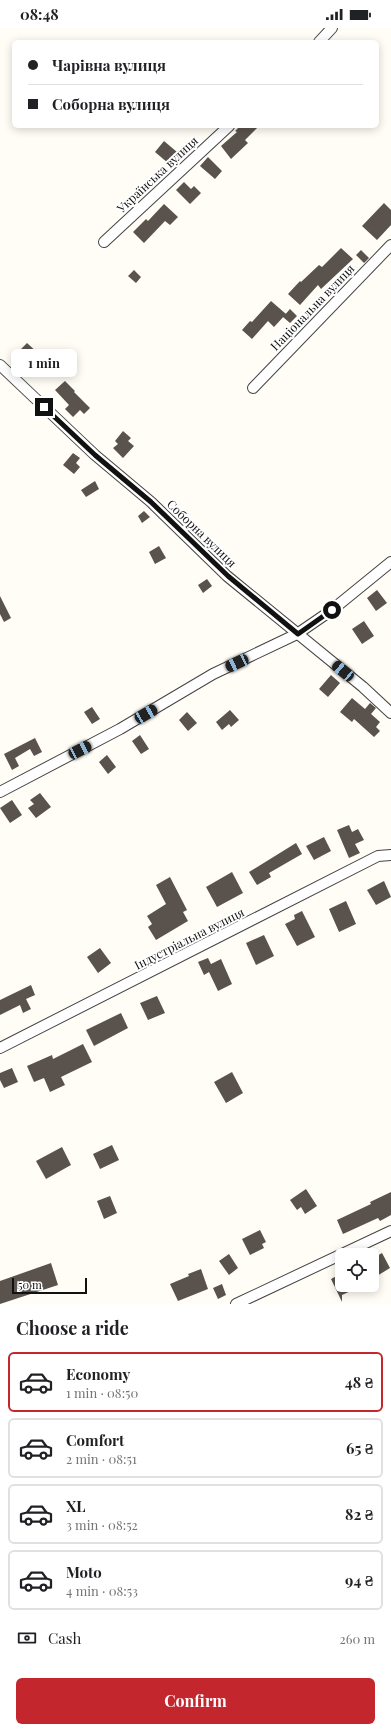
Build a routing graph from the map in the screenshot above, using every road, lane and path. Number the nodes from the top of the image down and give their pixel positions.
1 (332, 28) edge
2 (321, 40) edge
3 (227, 128) edge
4 (104, 242) dead end
5 (391, 245) edge
6 (0, 365) edge
7 (253, 388) dead end
8 (391, 562) edge
9 (298, 634) junction
10 (391, 713) edge
11 (0, 792) edge
12 (391, 855) edge
13 (0, 1048) edge
14 (391, 1231) edge
15 (236, 1304) edge

1 - 2 street
3 - 4 street, Українська вулиця
5 - 7 street, Національна вулиця
6 - 9 street, Соборна вулиця
8 - 9 street
9 - 10 street, Соборна вулиця
9 - 11 street
12 - 13 street, Індустріальна вулиця
14 - 15 street

